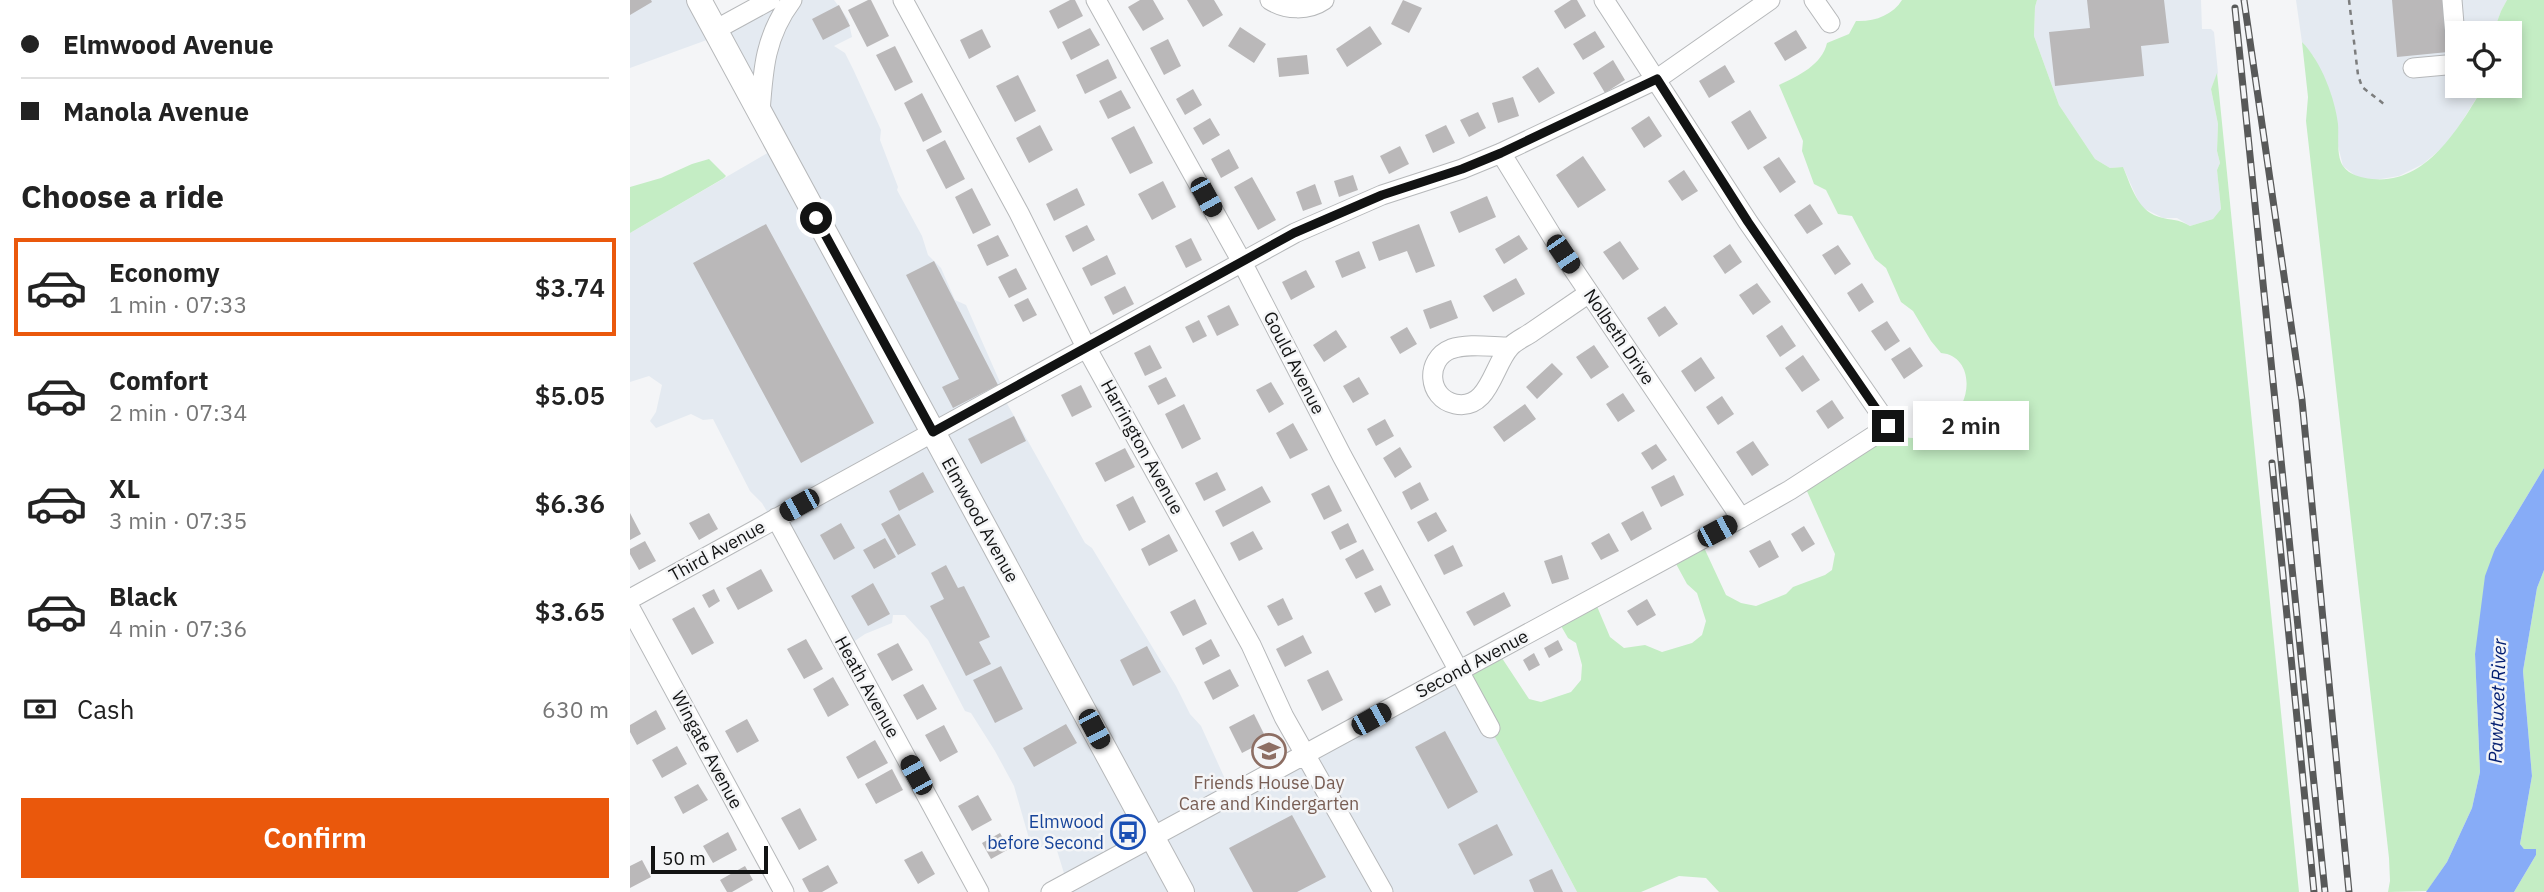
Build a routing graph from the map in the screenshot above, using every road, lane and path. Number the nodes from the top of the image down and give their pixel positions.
1 (699, 0) edge
2 (770, 0) edge
3 (792, 0) edge
4 (903, 0) edge
5 (1096, 0) edge
6 (1269, 0) edge
7 (1324, 0) edge
8 (1604, 0) edge
9 (1769, 0) edge
10 (1814, 0) edge
11 (2349, 0) edge
12 (2452, 0) edge
13 (2454, 21) edge
14 (1830, 23) dead end
15 (715, 30) junction
16 (2445, 64) edge
17 (2413, 68) dead end
18 (1657, 79) junction
19 (2384, 103) dead end
20 (760, 113) junction
21 (1501, 153) junction
22 (1242, 262) junction
23 (1589, 292) junction
24 (1086, 347) junction
25 (1510, 347) dead end
26 (933, 432) junction
27 (776, 518) junction
28 (1741, 518) junction
29 (630, 599) edge
30 (630, 608) edge
31 (1458, 671) junction
32 (1490, 728) dead end
33 (1305, 754) junction
34 (1152, 837) junction
35 (784, 892) edge
36 (979, 892) edge
37 (1051, 892) edge
38 (1182, 892) edge
39 (1383, 892) edge

1 - 15 main road, Elmwood Avenue
2 - 15 street
3 - 20 street
4 - 24 street, Harrington Avenue
5 - 22 street, Gould Avenue
6 - 7 street
8 - 18 street
9 - 18 street, Third Avenue
10 - 14 street
11 - 19 path
12 - 13 street
15 - 20 main road, Elmwood Avenue
16 - 17 street
18 - 21 street, Third Avenue
18 - 28 street, Second Avenue
20 - 26 main road, Elmwood Avenue
21 - 22 street, Third Avenue
21 - 23 street, Nolbeth Drive
22 - 24 street, Third Avenue
22 - 31 street, Gould Avenue
23 - 25 street
23 - 28 street, Nolbeth Drive
24 - 26 street, Third Avenue
24 - 33 street, Harrington Avenue
26 - 27 street, Third Avenue
26 - 34 main road, Elmwood Avenue
27 - 29 street, Third Avenue
27 - 36 street, Heath Avenue
28 - 31 street, Second Avenue
30 - 35 street, Wingate Avenue
31 - 32 street, Gould Avenue
31 - 33 street, Second Avenue
33 - 34 street, Second Avenue
33 - 39 street, Harrington Avenue
34 - 37 street, Second Avenue
34 - 38 main road, Elmwood Avenue

